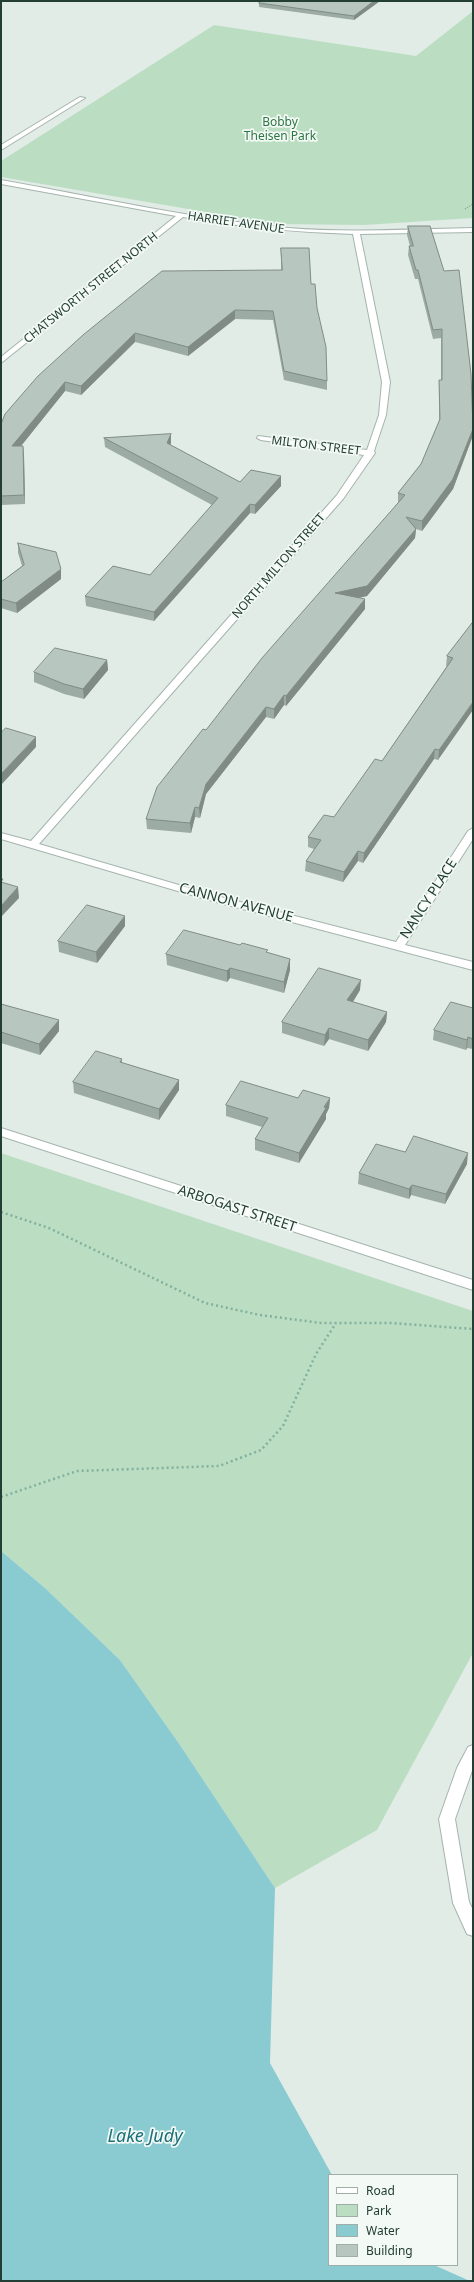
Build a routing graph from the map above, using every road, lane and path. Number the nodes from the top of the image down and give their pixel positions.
1 (82, 98) dead end
2 (1, 148) edge
3 (1, 182) edge
4 (181, 215) junction
5 (473, 230) edge
6 (356, 232) junction
7 (1, 361) edge
8 (261, 438) dead end
9 (371, 453) junction
10 (473, 831) edge
11 (1, 836) edge
12 (34, 845) junction
13 (399, 946) junction
14 (473, 966) edge
15 (1, 1132) edge
16 (1, 1212) edge
17 (473, 1285) edge
18 (336, 1323) junction
19 (473, 1329) edge
20 (1, 1497) edge
21 (473, 1752) edge
22 (473, 1928) edge

1 - 2 street
3 - 4 street, HARRIET AVENUE
4 - 6 street, HARRIET AVENUE
4 - 7 street, CHATSWORTH STREET NORTH
5 - 6 street, HARRIET AVENUE
6 - 9 street, NORTH MILTON STREET
8 - 9 street, MILTON STREET
9 - 12 street, NORTH MILTON STREET
10 - 13 street, NANCY PLACE
11 - 12 street, CANNON AVENUE
12 - 13 street, CANNON AVENUE
13 - 14 street, CANNON AVENUE
15 - 17 street, ARBOGAST STREET
16 - 18 path
18 - 19 path
18 - 20 path
21 - 22 street

